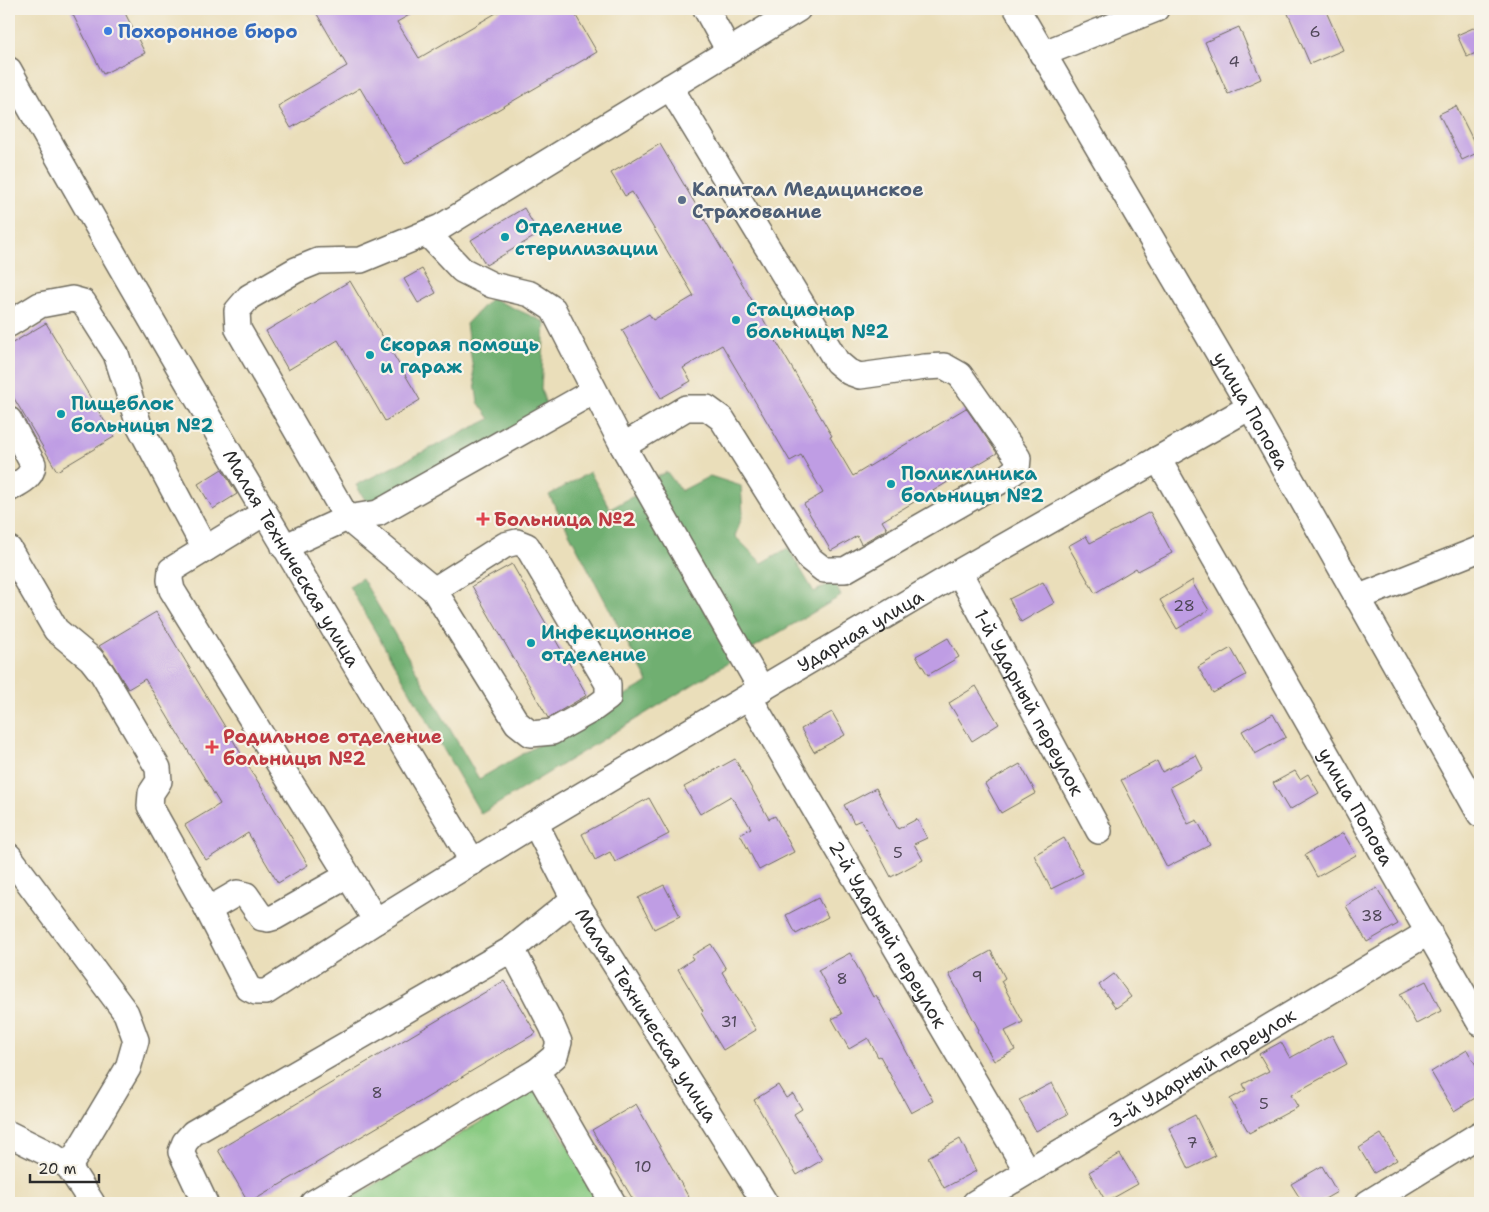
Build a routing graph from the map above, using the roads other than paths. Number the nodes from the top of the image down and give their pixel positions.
1 (706, 9) edge
2 (798, 9) edge
3 (1017, 9) edge
4 (1156, 9) edge
5 (729, 51) junction
6 (1042, 54) junction
7 (9, 70) edge
8 (670, 87) junction
9 (427, 233) junction
10 (9, 324) edge
11 (594, 391) junction
12 (1250, 407) junction
13 (9, 420) edge
14 (624, 446) junction
15 (1158, 459) junction
16 (9, 489) edge
17 (264, 513) junction
18 (347, 518) junction
19 (284, 547) junction
20 (205, 548) junction
21 (9, 549) edge
22 (1480, 549) edge
23 (960, 572) junction
24 (434, 590) junction
25 (1357, 598) junction
26 (756, 694) junction
27 (1469, 776) edge
28 (1480, 814) edge
29 (536, 823) junction
30 (1099, 831) dead end
31 (9, 856) edge
32 (474, 862) junction
33 (347, 876) junction
34 (574, 900) junction
35 (208, 910) junction
36 (376, 921) junction
37 (1429, 932) junction
38 (512, 949) junction
39 (1480, 1023) edge
40 (537, 1071) junction
41 (9, 1134) edge
42 (1480, 1134) edge
43 (68, 1167) junction
44 (1027, 1171) junction
45 (317, 1202) edge
46 (92, 1203) edge
47 (205, 1203) edge
48 (613, 1203) edge
49 (765, 1203) edge
50 (975, 1203) edge
51 (1368, 1203) edge

1 - 5 street
2 - 5 street
3 - 6 street, улица Попова
4 - 6 street
5 - 8 street
6 - 12 street, улица Попова
7 - 17 street, Малая Техническая улица
8 - 9 street
8 - 14 street
9 - 11 street, 2-й Ударный переулок
9 - 18 street
10 - 20 street
11 - 14 street, 2-й Ударный переулок
11 - 18 street
12 - 15 street, Ударная улица
12 - 25 street, улица Попова
13 - 16 street
14 - 26 street, 2-й Ударный переулок
15 - 23 street, Ударная улица
15 - 37 street, улица Попова
17 - 19 street, Малая Техническая улица
17 - 20 street
18 - 19 street
18 - 24 street
19 - 32 street, Малая Техническая улица
20 - 33 street
21 - 35 street, Ударная улица
22 - 25 street
23 - 26 street, Ударная улица
23 - 30 street, 1-й Ударный переулок
24 - 24 street
25 - 27 street, улица Попова
26 - 29 street, Ударная улица
26 - 44 street, 2-й Ударный переулок
27 - 28 street, улица Попова
29 - 32 street, Ударная улица
29 - 34 street, Малая Техническая улица
31 - 43 street
32 - 36 street, Ударная улица
33 - 35 street
33 - 36 street
34 - 38 street
34 - 49 street, Малая Техническая улица
35 - 36 street, Ударная улица
37 - 39 street, улица Попова
37 - 44 street, 3-й Ударный переулок
38 - 40 street
38 - 47 street
40 - 45 street
40 - 48 street
41 - 43 street
42 - 51 street
43 - 46 street
44 - 50 street, 3-й Ударный переулок

